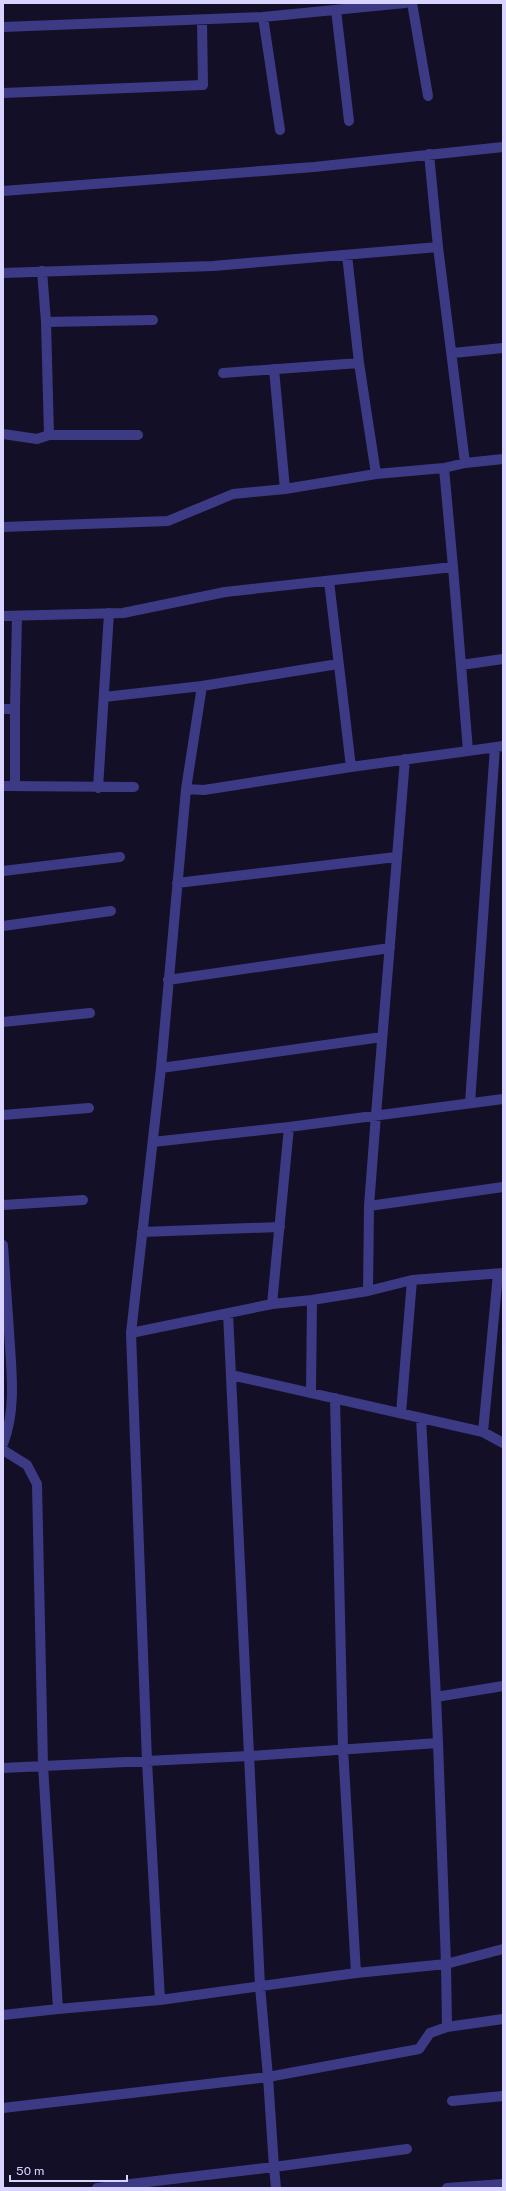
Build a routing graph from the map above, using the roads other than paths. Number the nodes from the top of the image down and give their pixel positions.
1 (405, 3) edge
2 (412, 3) edge
3 (336, 10) junction
4 (262, 17) junction
5 (202, 21) junction
6 (3, 26) edge
7 (3, 93) edge
8 (428, 96) dead end
9 (349, 121) dead end
10 (280, 130) dead end
11 (503, 147) edge
12 (429, 154) junction
13 (3, 191) edge
14 (438, 247) junction
15 (347, 255) junction
16 (42, 271) junction
17 (3, 272) edge
18 (153, 320) dead end
19 (46, 322) junction
20 (503, 348) edge
21 (453, 353) junction
22 (360, 363) junction
23 (274, 369) junction
24 (223, 373) dead end
25 (3, 434) edge
26 (49, 435) junction
27 (138, 435) dead end
28 (503, 459) edge
29 (465, 463) junction
30 (444, 468) junction
31 (376, 474) junction
32 (285, 489) junction
33 (3, 527) edge
34 (453, 567) junction
35 (329, 581) junction
36 (109, 613) junction
37 (3, 616) edge
38 (17, 616) junction
39 (503, 659) edge
40 (338, 664) junction
41 (461, 665) junction
42 (202, 686) junction
43 (104, 697) junction
44 (3, 709) edge
45 (15, 709) junction
46 (499, 747) edge
47 (468, 750) junction
48 (405, 759) junction
49 (352, 767) junction
50 (3, 786) edge
51 (15, 786) junction
52 (134, 786) dead end
53 (98, 788) junction
54 (186, 789) junction
55 (396, 857) junction
56 (120, 858) dead end
57 (3, 871) edge
58 (177, 883) junction
59 (111, 911) dead end
60 (3, 926) edge
61 (390, 948) junction
62 (168, 980) junction
63 (90, 1013) dead end
64 (3, 1022) edge
65 (382, 1038) junction
66 (161, 1068) junction
67 (503, 1099) edge
68 (470, 1104) junction
69 (89, 1108) dead end
70 (376, 1115) junction
71 (3, 1116) edge
72 (289, 1127) junction
73 (153, 1142) junction
74 (503, 1187) edge
75 (83, 1200) dead end
76 (3, 1205) edge
77 (369, 1206) junction
78 (280, 1227) junction
79 (142, 1232) junction
80 (3, 1245) edge
81 (500, 1273) edge
82 (412, 1280) junction
83 (368, 1291) junction
84 (312, 1300) junction
85 (272, 1304) junction
86 (228, 1313) junction
87 (131, 1333) junction
88 (231, 1375) junction
89 (311, 1392) junction
90 (335, 1398) junction
91 (401, 1413) junction
92 (422, 1418) junction
93 (483, 1432) junction
94 (503, 1443) edge
95 (3, 1444) edge
96 (3, 1450) edge
97 (503, 1686) edge
98 (436, 1697) junction
99 (438, 1743) junction
100 (343, 1748) junction
101 (249, 1756) junction
102 (147, 1761) junction
103 (43, 1765) junction
104 (3, 1768) edge
105 (503, 1949) edge
106 (446, 1964) junction
107 (356, 1973) junction
108 (260, 1986) junction
109 (160, 2000) junction
110 (58, 2009) junction
111 (3, 2015) edge
112 (503, 2019) edge
113 (447, 2027) junction
114 (268, 2077) junction
115 (503, 2096) edge
116 (452, 2101) dead end
117 (3, 2108) edge
118 (407, 2149) dead end
119 (274, 2166) junction
120 (503, 2184) edge
121 (97, 2188) edge
122 (276, 2188) edge
123 (447, 2188) edge

1 - 3 street
2 - 8 street
3 - 4 street
3 - 9 street
4 - 5 street
4 - 10 street
5 - 6 street
5 - 7 street
11 - 12 street
12 - 13 street
12 - 14 street
14 - 15 street
14 - 21 street
15 - 16 street
15 - 22 street
16 - 17 street
16 - 19 street
18 - 19 street
19 - 26 street
20 - 21 street
21 - 29 street
22 - 23 street
22 - 31 street
23 - 24 street
23 - 32 street
25 - 26 street
26 - 27 street
28 - 29 street
29 - 30 street
30 - 31 street
30 - 34 street
31 - 32 street
32 - 33 street
34 - 35 street
34 - 41 street
35 - 36 street
35 - 40 street
36 - 38 street
36 - 43 street
37 - 38 street
38 - 45 street
39 - 41 street
40 - 42 street
40 - 49 street
41 - 47 street
42 - 43 street
42 - 54 street
43 - 53 street
44 - 45 street
45 - 51 street
46 - 47 street
46 - 68 street
47 - 48 street
48 - 49 street
48 - 55 street
49 - 54 street
50 - 51 street
51 - 53 street
52 - 53 street
54 - 58 street
55 - 58 street
55 - 61 street
56 - 57 street
58 - 62 street
59 - 60 street
61 - 62 street
61 - 65 street
62 - 66 street
63 - 64 street
65 - 66 street
65 - 70 street
66 - 73 street
67 - 68 street
68 - 70 street
69 - 71 street
70 - 72 street
70 - 77 street
72 - 73 street
72 - 78 street
73 - 79 street
74 - 77 street
75 - 76 street
77 - 83 street
78 - 79 street
78 - 85 street
79 - 87 street
80 - 95 street
81 - 82 street
81 - 93 street
82 - 83 street
82 - 91 street
83 - 84 street
84 - 85 street
84 - 89 street
85 - 86 street
86 - 87 street
86 - 88 street
87 - 102 street
88 - 89 street
88 - 101 street
89 - 90 street
90 - 91 street
90 - 100 street
91 - 92 street
92 - 93 street
92 - 98 street
93 - 94 street
96 - 103 street
97 - 98 street
98 - 99 street
99 - 100 street
99 - 106 street
100 - 101 street
100 - 107 street
101 - 102 street
101 - 108 street
102 - 103 street
102 - 109 street
103 - 104 street
103 - 110 street
105 - 106 street
106 - 107 street
106 - 113 street
107 - 108 street
108 - 109 street
108 - 114 street
109 - 110 street
110 - 111 street
112 - 113 street
113 - 114 street
114 - 117 street
114 - 119 street
115 - 116 street
118 - 119 street
119 - 121 street
119 - 122 street
120 - 123 street

